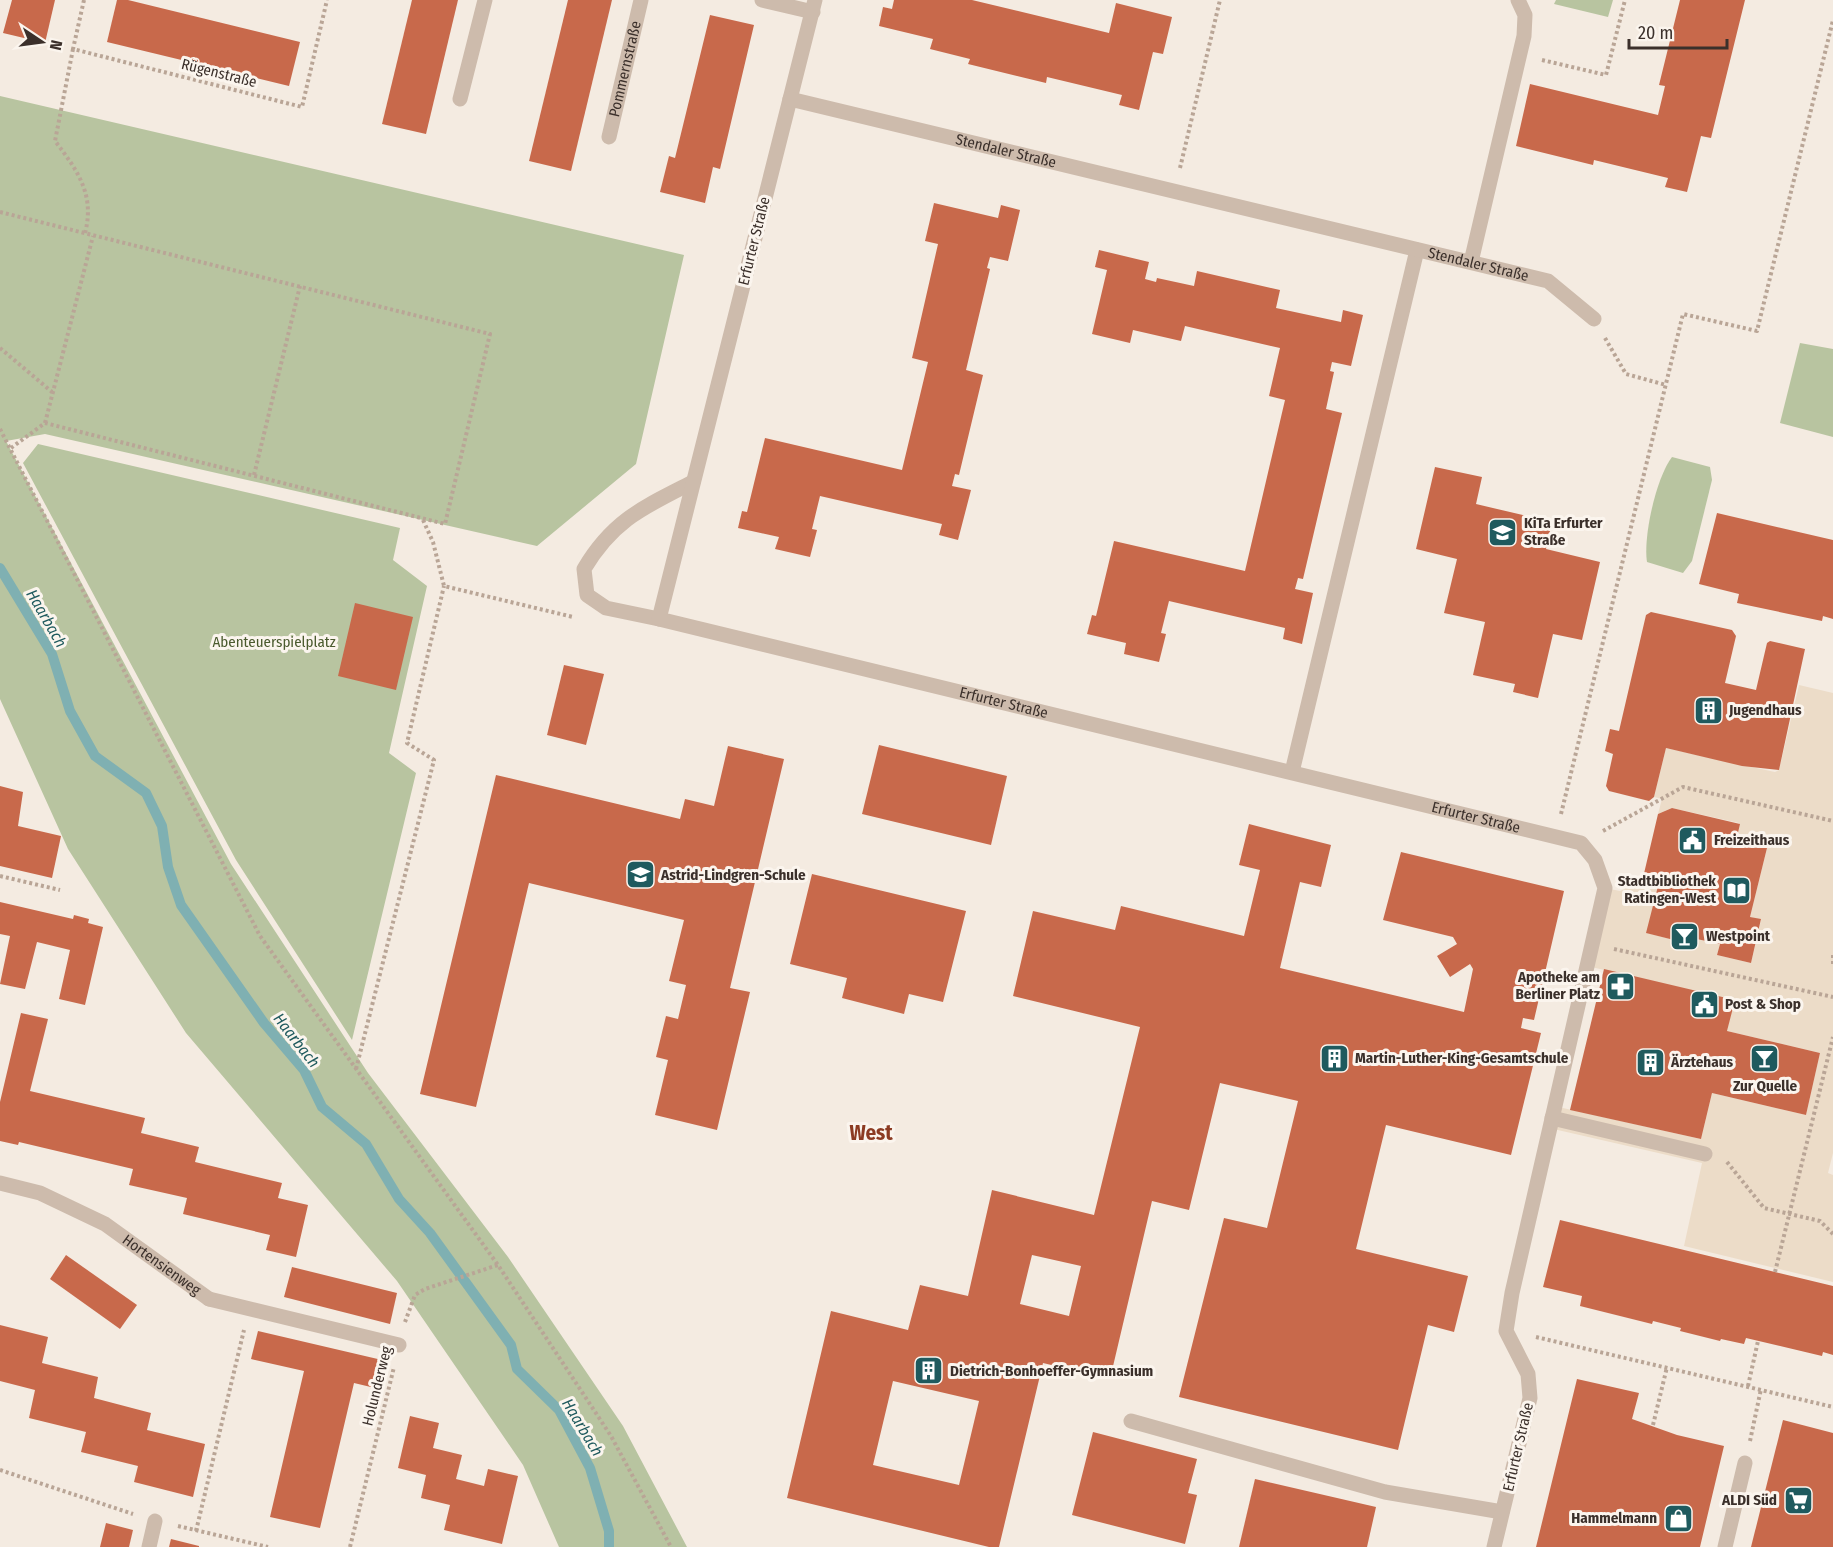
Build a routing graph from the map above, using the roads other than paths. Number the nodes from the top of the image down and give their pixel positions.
1 (485, 0) edge
2 (641, 0) edge
3 (762, 0) edge
4 (1518, 0) edge
5 (814, 6) edge
6 (460, 99) dead end
7 (790, 99) junction
8 (609, 137) dead end
9 (1417, 250) junction
10 (1471, 262) junction
11 (1594, 319) road end
12 (693, 482) junction
13 (658, 619) junction
14 (1292, 772) junction
15 (1552, 1118) junction
16 (1705, 1154) road end
17 (0, 1183) edge
18 (399, 1345) road end
19 (1131, 1421) dead end
20 (1745, 1463) road end
21 (1502, 1512) junction
22 (155, 1521) road end
23 (149, 1547) edge
24 (1494, 1547) edge
25 (1725, 1547) edge

1 - 6 street
2 - 8 street, Pommernstraße
3 - 5 street
4 - 10 street
5 - 7 street, Erfurter Straße
7 - 9 street, Stendaler Straße
7 - 12 street, Erfurter Straße
9 - 10 street, Stendaler Straße
9 - 14 street
10 - 11 street, Stendaler Straße
12 - 13 street, Erfurter Straße
12 - 13 street, Erfurter Straße
13 - 14 street, Erfurter Straße
14 - 15 street, Erfurter Straße
15 - 16 street
15 - 21 street, Erfurter Straße
17 - 18 street, Hortensienweg
19 - 21 street
20 - 25 street
21 - 24 street, Erfurter Straße
22 - 23 street

